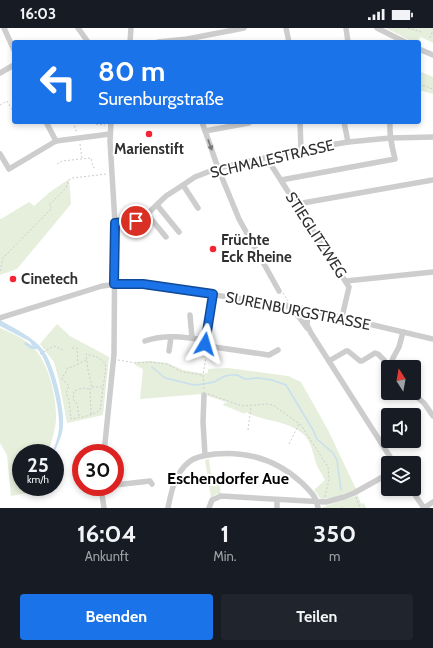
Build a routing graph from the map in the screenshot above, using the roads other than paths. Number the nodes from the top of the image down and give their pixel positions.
1 (4, 28) edge
2 (78, 28) edge
3 (131, 28) edge
4 (244, 28) edge
5 (286, 28) edge
6 (346, 28) edge
7 (376, 28) edge
8 (87, 40) edge
9 (130, 40) edge
10 (172, 40) edge
11 (288, 40) edge
12 (348, 40) edge
13 (401, 40) edge
14 (12, 46) edge
15 (421, 49) edge
16 (433, 55) edge
17 (12, 66) edge
18 (0, 73) edge
19 (47, 124) edge
20 (110, 124) edge
21 (203, 124) edge
22 (244, 124) edge
23 (300, 124) edge
24 (344, 124) edge
25 (390, 124) edge
26 (205, 131) junction
27 (110, 134) junction
28 (433, 137) edge
29 (390, 138) junction
30 (56, 141) junction
31 (348, 142) junction
32 (301, 150) junction
33 (0, 154) edge
34 (266, 157) junction
35 (218, 168) junction
36 (281, 180) junction
37 (433, 180) edge
38 (183, 185) junction
39 (297, 204) junction
40 (156, 205) junction
41 (198, 208) dead end
42 (147, 214) junction
43 (115, 223) junction
44 (179, 232) dead end
45 (166, 237) dead end
46 (433, 272) edge
47 (346, 281) junction
48 (114, 284) junction
49 (279, 291) road end
50 (213, 294) junction
51 (288, 306) junction
52 (308, 310) junction
53 (190, 315) dead end
54 (342, 317) junction
55 (0, 318) edge
56 (403, 332) junction
57 (311, 333) junction
58 (171, 337) junction
59 (192, 338) junction
60 (433, 339) edge
61 (205, 340) junction
62 (145, 341) dead end
63 (278, 350) dead end
64 (169, 351) dead end
65 (384, 360) dead end
66 (392, 360) edge
67 (329, 361) junction
68 (204, 394) road end
69 (421, 400) edge
70 (433, 416) edge
71 (105, 444) edge
72 (205, 455) junction
73 (390, 456) edge
74 (381, 478) edge
75 (124, 484) edge
76 (152, 484) dead end
77 (102, 496) edge
78 (416, 496) edge
79 (277, 500) junction
80 (433, 502) edge
81 (318, 505) edge
82 (104, 508) edge
83 (168, 508) edge
84 (209, 508) edge
85 (276, 508) edge
86 (424, 508) edge

1 - 14 street
2 - 8 street
3 - 9 street
4 - 10 street
5 - 11 street
6 - 12 street
7 - 13 street
15 - 16 street
17 - 18 street
19 - 30 street
20 - 27 street
21 - 26 street
22 - 26 street
23 - 32 street
24 - 31 street, SCHMALESTRASSE
25 - 29 street
26 -> 35 street
27 - 30 street
27 - 43 street
28 - 29 street, SCHMALESTRASSE
29 - 31 street, SCHMALESTRASSE
29 - 36 street
30 - 33 street
31 - 32 street, SCHMALESTRASSE
32 - 34 street, SCHMALESTRASSE
34 - 35 street, SCHMALESTRASSE
34 - 36 street, STIEGLITZWEG
35 - 38 street, SCHMALESTRASSE
35 - 49 street
36 - 39 street, STIEGLITZWEG
37 - 39 street
38 - 40 street, SCHMALESTRASSE
38 - 41 street
39 - 47 street, STIEGLITZWEG
40 - 42 street, SCHMALESTRASSE
40 - 44 street
42 - 43 street, SCHMALESTRASSE
42 - 45 street
43 - 48 street
46 - 47 street
47 - 54 street, STIEGLITZWEG
48 - 50 street, SURENBURGSTRASSE
48 - 55 street, SURENBURGSTRASSE
48 - 71 street
50 - 51 street, SURENBURGSTRASSE
50 - 61 street
51 - 52 street, SURENBURGSTRASSE
51 - 57 street
52 - 54 street, SURENBURGSTRASSE
52 - 57 street
53 - 59 street
54 - 56 street, SURENBURGSTRASSE
56 - 60 street, SURENBURGSTRASSE
56 - 66 street
57 - 67 street
58 - 59 street
58 - 62 street
58 - 64 street
59 - 61 street
61 - 63 street
65 - 67 street
67 - 73 street
68 - 72 street
69 - 70 street
72 - 81 street
72 - 83 street
74 - 81 street
75 - 76 street
77 - 82 street
78 - 86 street
79 - 81 street
79 - 84 street
79 - 85 street
80 - 86 street

